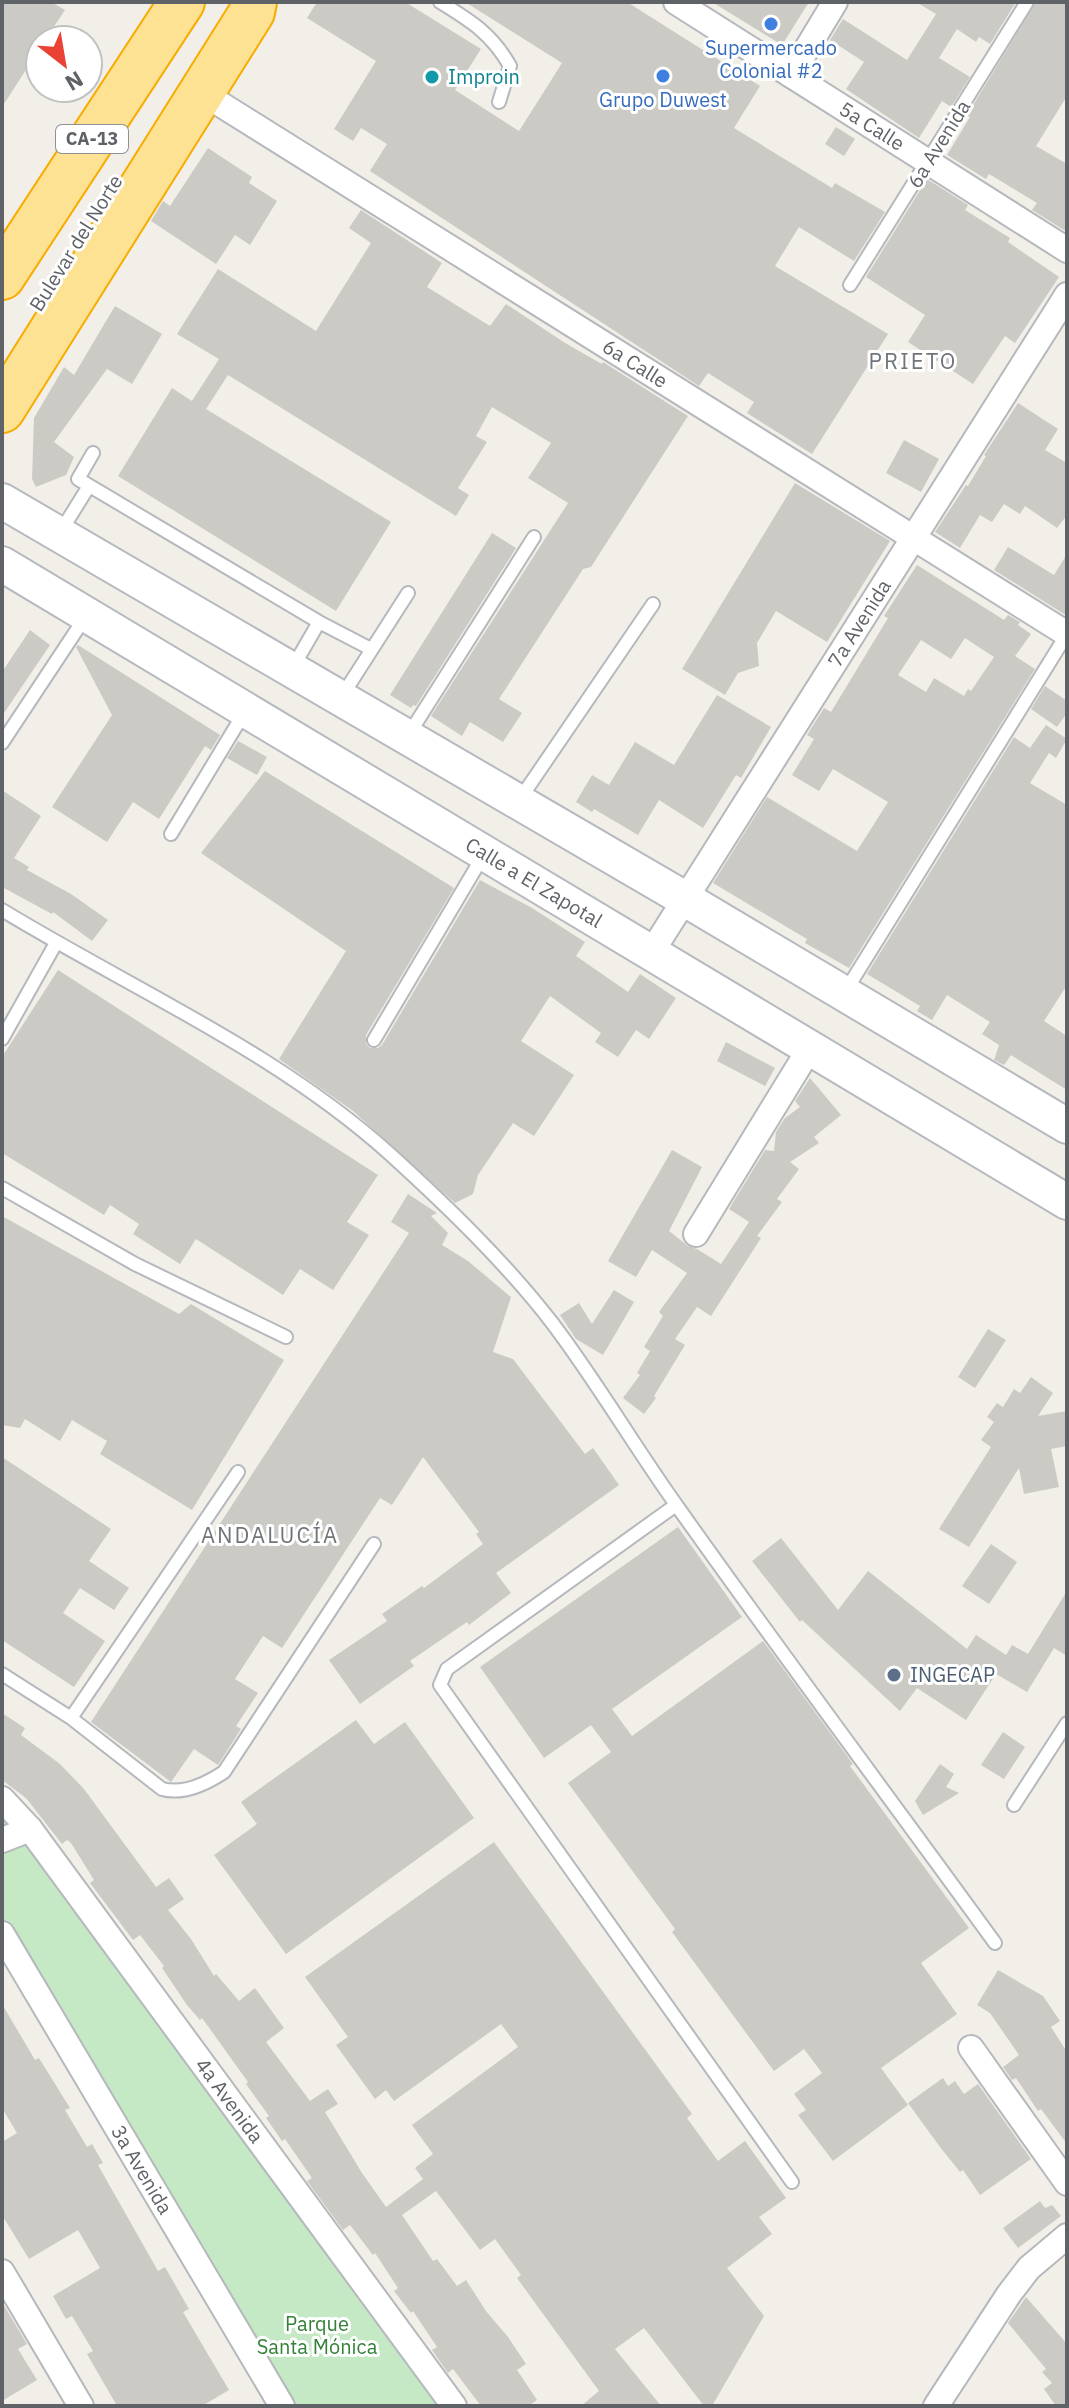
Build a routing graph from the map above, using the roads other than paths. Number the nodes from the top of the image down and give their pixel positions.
1 (227, 2) edge
2 (254, 2) edge
3 (440, 2) edge
4 (676, 2) edge
5 (835, 2) edge
6 (1027, 2) edge
7 (173, 16) edge
8 (791, 75) junction
9 (187, 91) junction
10 (499, 102) dead end
11 (928, 162) junction
12 (1067, 250) edge
13 (5, 265) edge
14 (850, 285) dead end
15 (1067, 295) edge
16 (2, 309) edge
17 (2, 361) edge
18 (2, 410) edge
19 (93, 453) dead end
20 (89, 486) junction
21 (2, 501) edge
22 (59, 534) junction
23 (534, 537) dead end
24 (913, 537) junction
25 (2, 564) edge
26 (408, 593) dead end
27 (653, 604) dead end
28 (87, 615) junction
29 (319, 622) junction
30 (1067, 634) edge
31 (371, 649) junction
32 (291, 670) junction
33 (340, 698) junction
34 (246, 710) junction
35 (407, 737) junction
36 (2, 743) edge
37 (518, 801) junction
38 (171, 834) dead end
39 (485, 853) junction
40 (685, 899) junction
41 (2, 910) edge
42 (56, 943) junction
43 (651, 953) junction
44 (845, 993) junction
45 (2, 1039) edge
46 (374, 1040) dead end
47 (810, 1048) junction
48 (1065, 1120) edge
49 (2, 1188) edge
50 (1067, 1202) edge
51 (696, 1234) dead end
52 (286, 1337) dead end
53 (238, 1472) dead end
54 (676, 1505) junction
55 (374, 1544) dead end
56 (2, 1674) edge
57 (71, 1718) junction
58 (1067, 1723) edge
59 (2, 1799) edge
60 (1014, 1805) dead end
61 (30, 1829) junction
62 (2, 1840) edge
63 (2, 1934) edge
64 (995, 1943) dead end
65 (971, 2048) dead end
66 (792, 2182) dead end
67 (1067, 2183) edge
68 (1067, 2236) edge
69 (2, 2272) edge
70 (81, 2406) edge
71 (282, 2406) edge
72 (454, 2406) edge
73 (936, 2406) edge

1 - 9 highway, Bulevar del Norte / CA-13
2 - 9 highway
3 - 10 lane
4 - 8 street, 5a Calle
5 - 8 street
6 - 11 lane, 6a Avenida
7 - 13 highway, Bulevar del Norte / CA-13
7 - 16 highway
8 - 11 street, 5a Calle
9 - 17 highway, Bulevar del Norte / CA-13
9 - 18 highway
9 - 24 street, 6a Calle
11 - 12 street, 5a Calle
11 - 14 lane, 6a Avenida
15 - 24 street, 7a Avenida
19 - 20 lane
20 - 22 lane
20 - 29 lane
21 - 22 street
22 - 32 street
23 - 35 lane
24 - 30 street, 6a Calle
24 - 40 street, 7a Avenida
25 - 28 street, Calle a El Zapotal
26 - 31 lane
27 - 37 lane
28 - 34 street, Calle a El Zapotal
28 - 36 lane
29 - 31 lane
29 - 32 lane
30 - 44 lane
31 - 33 lane
32 - 33 street
33 - 35 street
34 - 38 lane
34 - 39 street, Calle a El Zapotal
35 - 37 street
37 - 40 street
39 - 43 street, Calle a El Zapotal
39 - 46 lane
40 - 43 street, 7a Avenida
40 - 44 street
41 - 42 lane
42 - 45 lane
42 - 54 lane
43 - 47 street, Calle a El Zapotal
44 - 48 street
47 - 50 street, Calle a El Zapotal
47 - 51 street
49 - 52 lane
53 - 57 lane
54 - 64 lane
54 - 66 lane
55 - 57 lane
56 - 57 lane
58 - 60 lane
59 - 61 street, 4a Avenida
61 - 62 street
61 - 72 street, 4a Avenida
63 - 71 street, 3a Avenida
65 - 67 street
68 - 73 street
69 - 70 street

